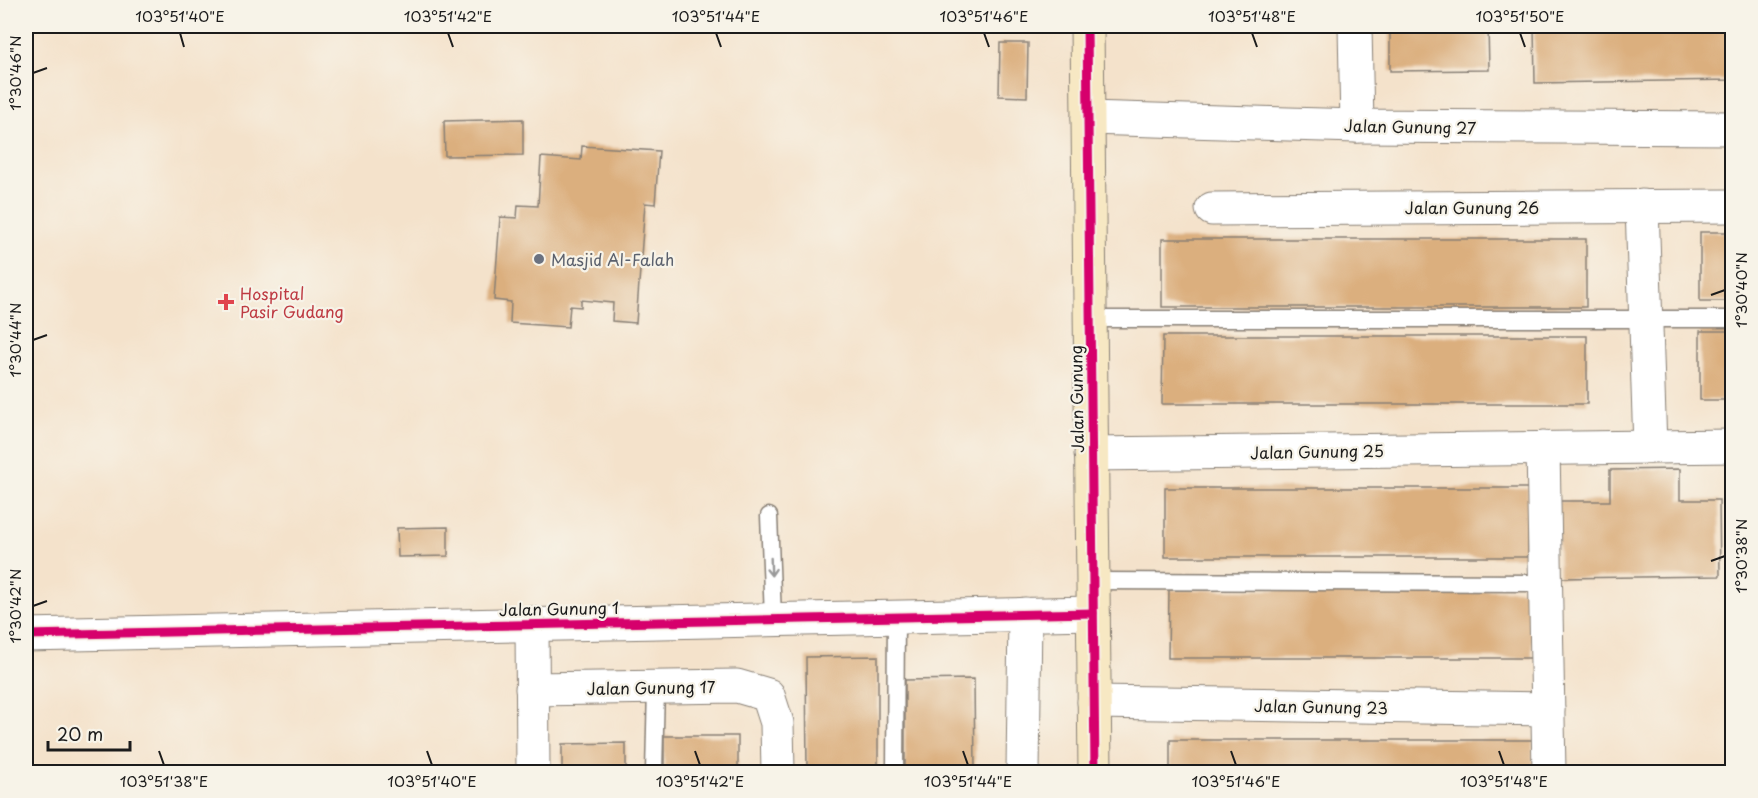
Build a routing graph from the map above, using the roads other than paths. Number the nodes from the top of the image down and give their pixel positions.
1 (1087, 26) edge
2 (1355, 26) edge
3 (1088, 118) junction
4 (1357, 126) junction
5 (1732, 128) edge
6 (1642, 206) junction
7 (1732, 206) edge
8 (1212, 209) dead end
9 (1646, 318) junction
10 (1090, 319) junction
11 (1732, 319) edge
12 (1732, 446) edge
13 (1650, 447) junction
14 (1543, 448) junction
15 (1091, 454) junction
16 (770, 516) dead end
17 (1093, 581) junction
18 (1545, 583) junction
19 (1093, 613) junction
20 (1025, 614) junction
21 (896, 616) junction
22 (773, 618) junction
23 (532, 623) junction
24 (26, 635) edge
25 (656, 687) junction
26 (532, 689) junction
27 (1094, 702) junction
28 (1548, 709) junction
29 (533, 772) edge
30 (654, 772) edge
31 (778, 772) edge
32 (895, 772) edge
33 (1023, 772) edge
34 (1095, 772) edge
35 (1549, 772) edge

1 - 3 street, Jalan Gunung
2 - 4 street
3 - 4 street, Jalan Gunung 27
3 - 10 street, Jalan Gunung
4 - 5 street, Jalan Gunung 27
6 - 7 street, Jalan Gunung 26
6 - 8 street, Jalan Gunung 26
6 - 9 street
9 - 10 lane
9 - 11 lane
9 - 13 street
10 - 15 street, Jalan Gunung
12 - 13 street, Jalan Gunung 25
13 - 14 street, Jalan Gunung 25
14 - 15 street, Jalan Gunung 25
14 - 18 street
15 - 17 street, Jalan Gunung
16 -> 22 lane
17 - 18 lane
17 - 19 street, Jalan Gunung
18 - 28 street
19 - 20 street, Jalan Gunung 1
19 - 27 street, Jalan Gunung
20 - 21 street, Jalan Gunung 1
20 - 33 street
21 - 22 street, Jalan Gunung 1
21 - 32 lane
22 - 23 street, Jalan Gunung 1
23 - 24 street, Jalan Gunung 1
23 - 26 street
25 - 26 street, Jalan Gunung 17
25 - 30 lane
25 - 31 street, Jalan Gunung 17
26 - 29 street
27 - 28 street, Jalan Gunung 23
27 - 34 street, Jalan Gunung
28 - 35 street

